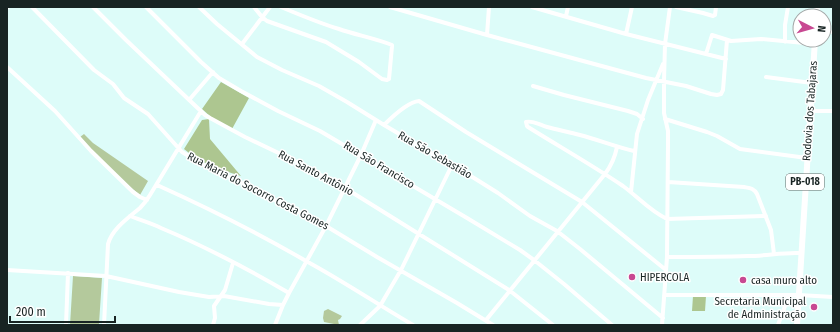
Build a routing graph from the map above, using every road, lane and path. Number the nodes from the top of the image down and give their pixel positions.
1 (32, 7) edge
2 (93, 7) edge
3 (146, 7) edge
4 (199, 7) edge
5 (254, 7) edge
6 (270, 7) edge
7 (281, 7) edge
8 (390, 7) edge
9 (489, 7) edge
10 (532, 7) edge
11 (568, 7) edge
12 (632, 7) edge
13 (670, 7) edge
14 (676, 7) edge
15 (716, 7) edge
16 (788, 7) edge
17 (566, 16) junction
18 (262, 17) junction
19 (626, 34) junction
20 (487, 35) junction
21 (727, 40) junction
22 (785, 42) junction
23 (792, 42) edge
24 (242, 44) junction
25 (665, 44) junction
26 (815, 48) edge
27 (706, 54) junction
28 (726, 59) junction
29 (664, 60) junction
30 (7, 67) edge
31 (213, 72) junction
32 (766, 77) dead end
33 (657, 80) junction
34 (664, 81) junction
35 (812, 82) junction
36 (533, 86) dead end
37 (190, 100) junction
38 (833, 110) edge
39 (201, 111) junction
40 (810, 111) junction
41 (642, 119) junction
42 (665, 119) junction
43 (376, 120) junction
44 (384, 125) junction
45 (617, 147) junction
46 (179, 149) junction
47 (634, 151) junction
48 (361, 155) junction
49 (807, 158) junction
50 (452, 165) junction
51 (605, 174) junction
52 (668, 182) junction
53 (157, 185) junction
54 (345, 188) junction
55 (631, 192) junction
56 (435, 199) junction
57 (147, 200) junction
58 (582, 202) junction
59 (130, 216) junction
60 (766, 216) junction
61 (667, 219) junction
62 (326, 226) junction
63 (557, 231) junction
64 (418, 234) junction
65 (801, 253) junction
66 (774, 254) junction
67 (667, 257) junction
68 (534, 260) junction
69 (307, 261) junction
70 (233, 263) junction
71 (7, 270) edge
72 (400, 270) junction
73 (666, 270) junction
74 (68, 273) junction
75 (106, 276) junction
76 (509, 290) junction
77 (289, 293) junction
78 (664, 295) junction
79 (789, 295) junction
80 (799, 295) junction
81 (221, 296) junction
82 (833, 297) edge
83 (283, 305) junction
84 (380, 306) junction
85 (663, 318) junction
86 (486, 320) junction
87 (66, 325) edge
88 (104, 325) edge
89 (213, 325) edge
90 (275, 325) edge
91 (360, 325) edge
92 (413, 325) edge
93 (493, 325) edge
94 (553, 325) edge
95 (612, 325) edge
96 (662, 325) edge
97 (778, 325) edge
98 (797, 325) edge

1 - 46 street, Rua Maria do Socorro Costa Gomes
2 - 37 street, Rua Santo Antônio
3 - 31 street, Rua São Francisco
4 - 24 street, Rua São Sebastião
5 - 18 street
6 - 18 street
7 - 18 street
8 - 20 street
9 - 20 street
10 - 17 street
11 - 17 street
12 - 19 street
13 - 25 street
14 - 15 street
16 - 22 street
17 - 19 street
18 - 24 street
19 - 25 street
20 - 33 street
21 - 22 street
21 - 27 street
21 - 28 street
22 - 23 street
24 - 43 street, Rua São Sebastião
25 - 27 street
25 - 29 street
26 - 35 main road, Rodovia dos Tabajaras / PB-018
27 - 28 street
28 - 34 street
29 - 33 street
29 - 34 street
30 - 57 street
31 - 37 street
31 - 48 street, Rua São Francisco
32 - 35 street
33 - 34 street
33 - 41 street
34 - 42 street
35 - 40 main road, Rodovia dos Tabajaras / PB-018
36 - 41 street
37 - 39 street, Rua Santo Antônio
38 - 40 street
39 - 46 street
39 - 54 street, Rua Santo Antônio
40 - 49 main road, Rodovia dos Tabajaras / PB-018
41 - 47 street
42 - 49 street
42 - 52 street
43 - 44 street, Rua São Sebastião
43 - 48 street
44 - 50 street, Rua São Sebastião
44 - 58 street
45 - 47 street
45 - 51 street
45 - 51 street
46 - 53 street
46 - 62 street, Rua Maria do Socorro Costa Gomes
47 - 55 street
48 - 54 street
48 - 56 street, Rua São Francisco
49 - 65 main road, Rodovia dos Tabajaras / PB-018
50 - 56 street
50 - 63 street, Rua São Sebastião
51 - 55 street
51 - 58 street
52 - 60 street
52 - 61 street
53 - 57 street
53 - 69 street
54 - 62 street
54 - 64 street, Rua Santo Antônio
55 - 61 street
56 - 64 street
56 - 68 street, Rua São Francisco
57 - 59 street
58 - 63 street
58 - 73 street
59 - 70 street
59 - 75 street
60 - 61 street
60 - 66 street
61 - 67 street
62 - 69 street
62 - 72 street, Rua Maria do Socorro Costa Gomes
63 - 68 street
63 - 85 street, Rua São Sebastião
64 - 72 street
64 - 76 street, Rua Santo Antônio
65 - 66 street
65 - 80 main road, Rodovia dos Tabajaras / PB-018
66 - 67 street
67 - 73 street
68 - 76 street
68 - 95 street, Rua São Francisco
69 - 77 street
69 - 84 street
70 - 77 street
70 - 81 street
71 - 74 street
72 - 84 street
72 - 86 street, Rua Maria do Socorro Costa Gomes
73 - 78 street
74 - 75 street
74 - 87 street
75 - 81 street
75 - 88 street
76 - 86 street
76 - 94 street, Rua Santo Antônio
77 - 83 street
78 - 79 street
78 - 85 street
79 - 80 street
79 - 97 street
80 - 82 street
80 - 98 main road, Rodovia dos Tabajaras / PB-018
81 - 83 street
81 - 89 street
83 - 90 street
84 - 91 street
84 - 92 street
85 - 96 street
86 - 93 street, Rua Maria do Socorro Costa Gomes

